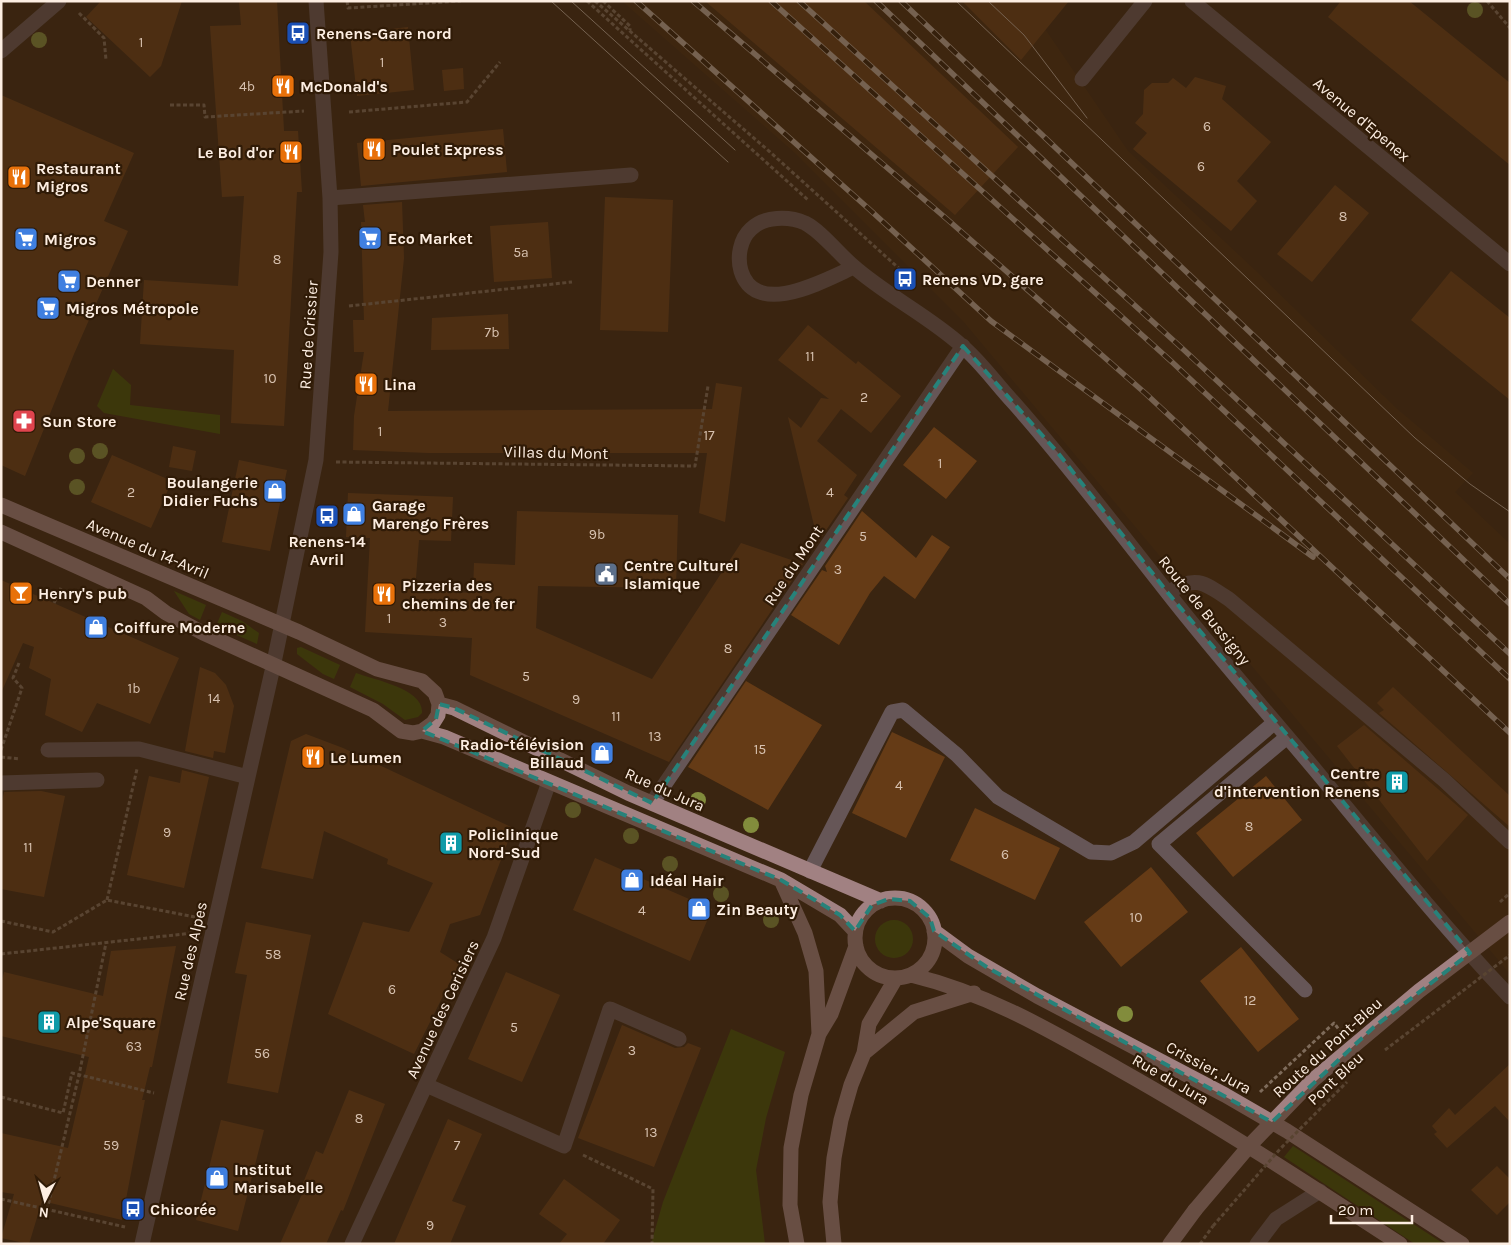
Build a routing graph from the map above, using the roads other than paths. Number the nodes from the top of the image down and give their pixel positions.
1 (58, 1) edge
2 (316, 1) edge
3 (1145, 1) edge
4 (1192, 1) edge
5 (1, 51) edge
6 (1082, 79) dead end
7 (631, 175) dead end
8 (330, 198) junction
9 (1510, 264) edge
10 (854, 268) junction
11 (963, 346) junction
12 (1, 505) edge
13 (1, 532) edge
14 (1168, 592) junction
15 (282, 624) junction
16 (274, 666) junction
17 (439, 704) junction
18 (1275, 722) junction
19 (422, 731) junction
20 (1287, 736) junction
21 (48, 750) road end
22 (248, 777) junction
23 (97, 780) dead end
24 (549, 782) junction
25 (1, 783) edge
26 (652, 803) junction
27 (1510, 842) edge
28 (810, 871) junction
29 (781, 880) junction
30 (881, 901) junction
31 (1510, 922) edge
32 (934, 931) junction
33 (855, 939) junction
34 (911, 975) junction
35 (896, 978) junction
36 (1304, 990) dead end
37 (974, 994) junction
38 (1510, 996) edge
39 (819, 1034) junction
40 (678, 1039) dead end
41 (864, 1053) junction
42 (426, 1085) junction
43 (1320, 1191) junction
44 (142, 1244) edge
45 (352, 1244) edge
46 (797, 1244) edge
47 (834, 1244) edge
48 (1170, 1244) edge
49 (1258, 1244) edge
50 (1400, 1244) edge
51 (1462, 1244) edge

1 - 5 street
2 - 8 street, Rue de Crissier
3 - 6 street
4 - 9 street, Avenue d'Epenex
7 - 8 street
8 - 15 street, Rue de Crissier
10 - 10 street, Route de Bussigny
10 - 11 street, Route de Bussigny
11 - 14 street, Route de Bussigny
11 - 26 street, Rue du Mont
12 - 15 main road, Avenue du 14-Avril
13 - 16 main road
14 - 18 street, Route de Bussigny
14 - 27 street
15 - 16 street, Rue de Crissier
15 - 17 main road
16 - 19 main road
16 - 22 street, Rue des Alpes
17 - 19 main road
17 - 26 main road, Rue du Jura
18 - 20 street, Route de Bussigny
18 - 28 street
19 - 24 main road
20 - 36 street
20 - 38 street, Route de Bussigny
21 - 22 street
22 - 44 street, Rue des Alpes
23 - 25 street
24 - 29 main road
24 - 42 street, Avenue des Cerisiers
26 - 28 main road, Rue du Jura
28 - 30 main road, Rue du Jura
29 - 33 main road
29 - 39 main road
30 - 32 main road
30 - 33 main road
31 - 48 main road, Route du Pont-Bleu, bridge
32 - 34 main road
32 - 51 main road, Crissier, Jura
33 - 35 main road
33 - 39 main road
34 - 35 main road
34 - 37 main road, Rue du Jura
35 - 41 main road
37 - 41 main road
37 - 43 main road, Rue du Jura
39 - 46 main road
40 - 42 street
41 - 47 main road
42 - 45 street, Avenue des Cerisiers
43 - 49 street
43 - 50 main road, Rue du Jura

